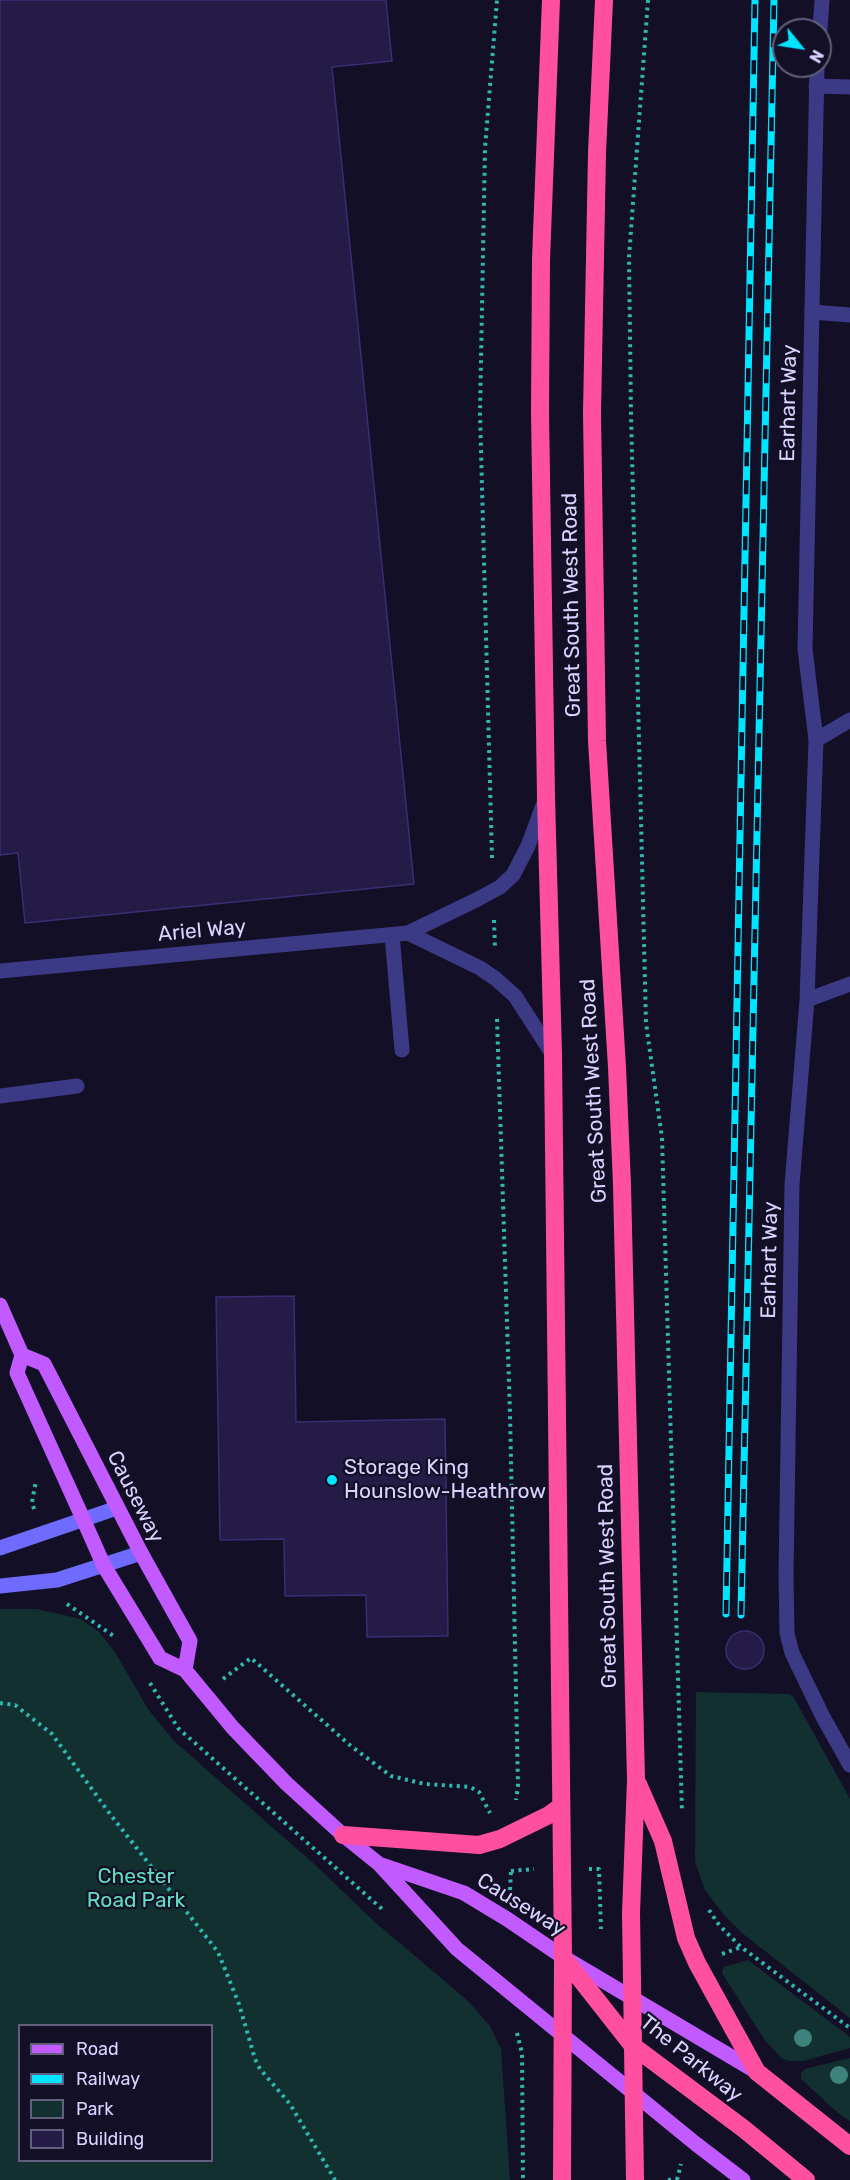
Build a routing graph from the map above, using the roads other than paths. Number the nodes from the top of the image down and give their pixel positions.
1 (551, 0) edge
2 (604, 0) edge
3 (822, 0) edge
4 (821, 18) edge
5 (817, 78) edge
6 (816, 86) junction
7 (850, 87) edge
8 (812, 312) junction
9 (850, 315) edge
10 (850, 720) edge
11 (816, 740) junction
12 (546, 797) junction
13 (408, 933) junction
14 (392, 935) junction
15 (0, 971) edge
16 (850, 984) edge
17 (807, 1000) junction
18 (402, 1050) dead end
19 (553, 1055) junction
20 (77, 1086) dead end
21 (0, 1096) edge
22 (0, 1305) edge
23 (22, 1355) junction
24 (117, 1508) junction
25 (84, 1521) junction
26 (0, 1548) edge
27 (141, 1553) junction
28 (104, 1566) junction
29 (0, 1586) edge
30 (184, 1671) junction
31 (850, 1766) edge
32 (636, 1780) junction
33 (561, 1807) junction
34 (343, 1835) junction
35 (379, 1864) junction
36 (563, 1957) junction
37 (633, 1999) junction
38 (562, 2036) junction
39 (633, 2046) junction
40 (757, 2072) junction
41 (634, 2094) junction
42 (850, 2146) edge
43 (562, 2180) edge
44 (635, 2180) edge
45 (743, 2180) edge
46 (806, 2180) edge

1 - 12 highway, Great South West Road
2 - 32 highway, Great South West Road
3 - 4 street
5 - 6 street, Earhart Way
6 - 7 street
6 - 8 street, Earhart Way
8 - 9 street
8 - 11 street, Earhart Way
10 - 11 street
11 - 17 street, Earhart Way
12 - 13 street, Ariel Way
12 - 19 highway, Great South West Road
13 - 14 street, Ariel Way
13 - 19 street
14 - 15 street, Ariel Way
14 - 18 street
16 - 17 street
17 - 31 street, Earhart Way
19 - 33 highway, Great South West Road
20 - 21 street
22 - 23 main road, Causeway
23 - 24 main road, Causeway
23 - 25 main road, Causeway
24 - 25 street
24 - 27 main road, Causeway
25 - 26 street
25 - 28 main road, Causeway
27 - 28 street
27 - 30 main road, Causeway
28 - 29 street
28 - 30 main road, Causeway
30 - 34 main road, Causeway
32 - 37 highway, Great South West Road
32 - 40 highway
33 - 34 highway
33 - 36 highway, Great South West Road
34 - 35 main road, Causeway
35 - 36 main road, Causeway
35 - 38 main road, Causeway
36 - 37 main road, Causeway
36 - 38 highway, Great South West Road
36 - 39 highway, The Parkway
37 - 39 highway, Great South West Road
37 - 40 main road, The Parkway
38 - 41 main road
38 - 43 highway, Great South West Road
39 - 41 highway, Great South West Road
39 - 46 highway, The Parkway
40 - 42 highway, The Parkway
41 - 44 highway, Great South West Road
41 - 45 main road

